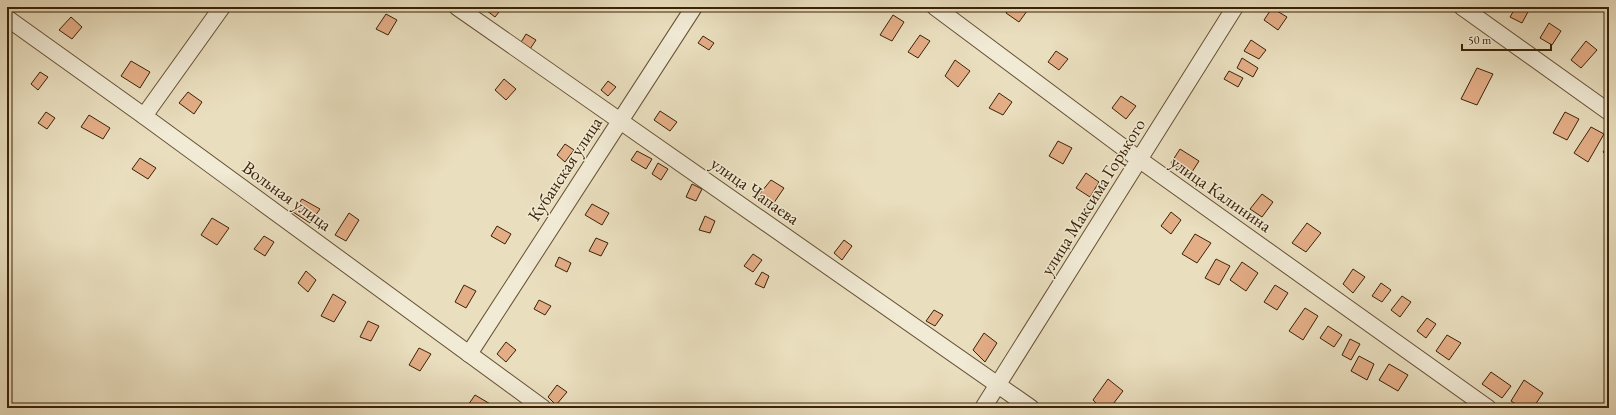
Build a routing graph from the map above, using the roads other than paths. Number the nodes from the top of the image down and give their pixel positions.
1 (222, 7) edge
2 (457, 7) edge
3 (694, 7) edge
4 (935, 7) edge
5 (1235, 7) edge
6 (1462, 7) edge
7 (7, 18) edge
8 (1609, 112) edge
9 (144, 116) junction
10 (620, 121) junction
11 (1140, 160) junction
12 (469, 354) junction
13 (998, 385) junction
14 (543, 408) edge
15 (983, 408) edge
16 (1031, 408) edge
17 (1488, 408) edge

1 - 9 street
2 - 10 street, улица Чапаева
3 - 10 street, Кубанская улица
4 - 11 street, улица Калинина
5 - 11 street, улица Максима Горького
6 - 8 street
7 - 9 street, Вольная улица
9 - 12 street, Вольная улица
10 - 12 street, Кубанская улица
10 - 13 street, улица Чапаева
11 - 13 street, улица Максима Горького
11 - 17 street, улица Калинина
12 - 14 street, Вольная улица
13 - 15 street, улица Максима Горького
13 - 16 street, улица Чапаева

